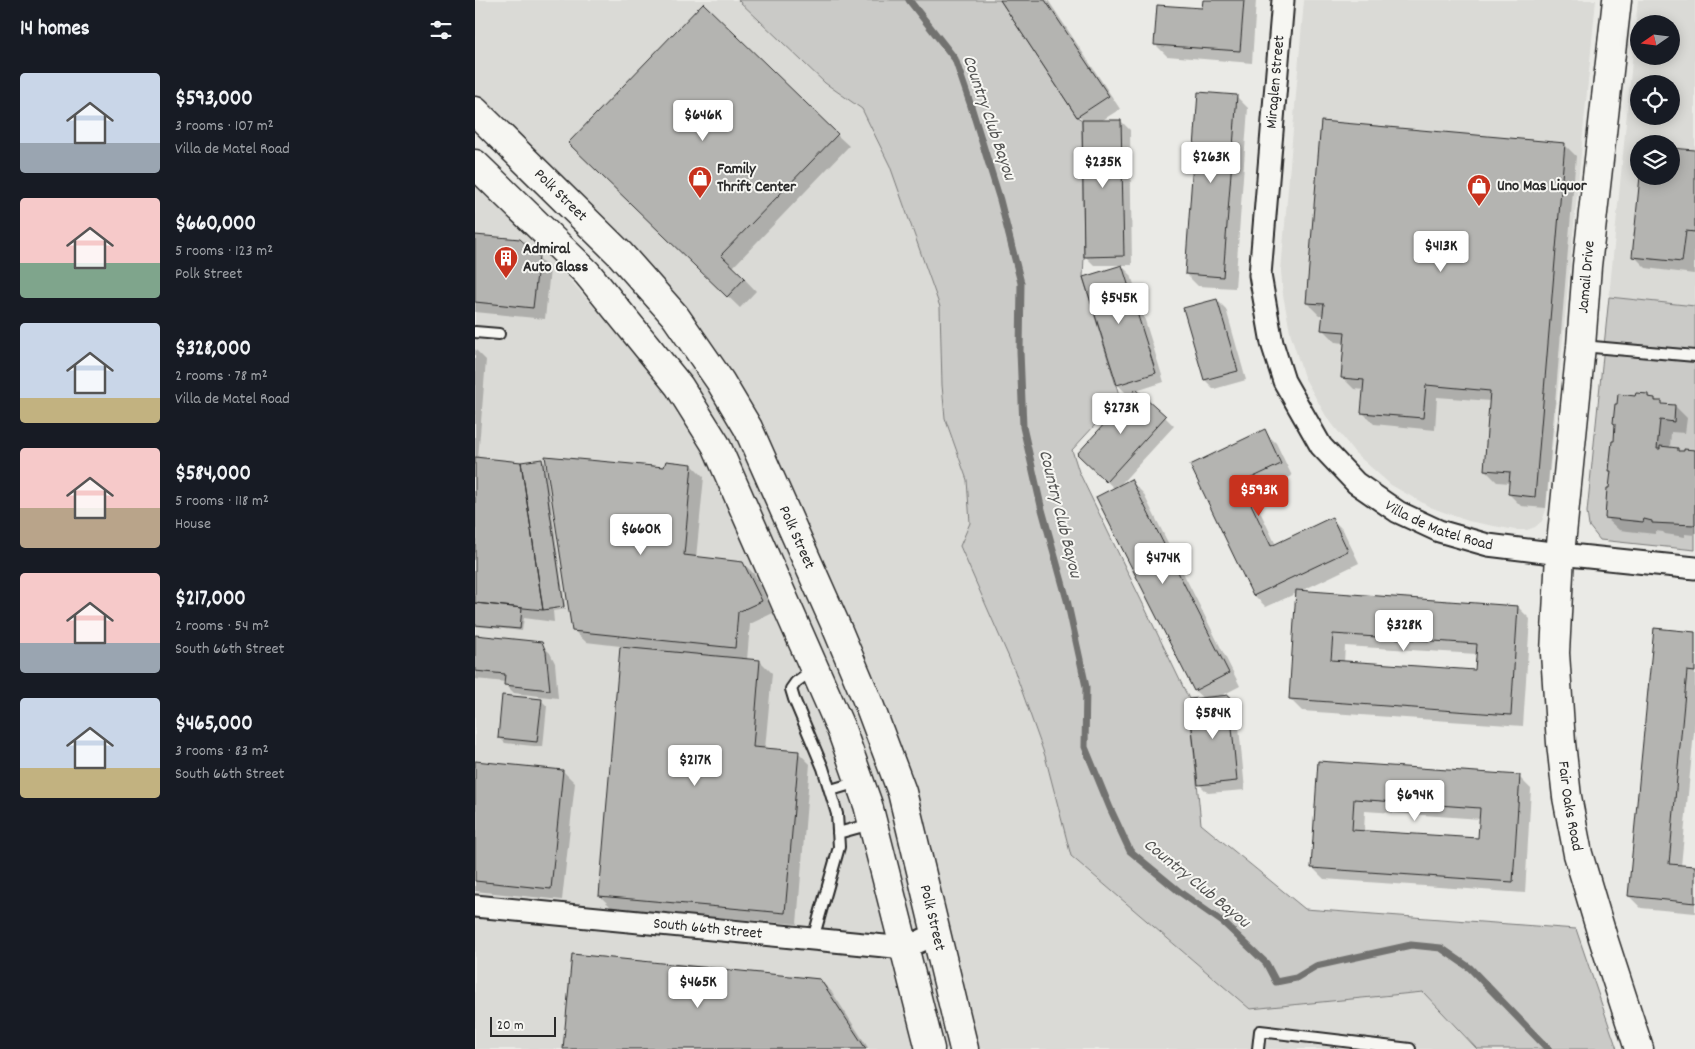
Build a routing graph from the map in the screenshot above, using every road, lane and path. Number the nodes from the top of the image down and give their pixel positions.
1 (1283, 0) edge
2 (1617, 0) edge
3 (475, 111) edge
4 (475, 164) edge
5 (637, 274) junction
6 (611, 303) junction
7 (475, 332) edge
8 (499, 334) dead end
9 (1272, 343) joint
10 (1581, 346) junction
11 (1695, 356) edge
12 (1560, 554) junction
13 (1695, 568) edge
14 (815, 668) junction
15 (859, 781) junction
16 (831, 790) junction
17 (873, 824) junction
18 (838, 833) junction
19 (475, 906) edge
20 (936, 934) junction
21 (813, 940) junction
22 (905, 948) junction
23 (930, 1049) edge
24 (964, 1049) edge
25 (1258, 1049) edge
26 (1410, 1049) edge
27 (1639, 1049) edge

1 - 9 street, Miraglen Street
2 - 10 main road, Jamail Drive
3 - 5 main road, Polk Street
4 - 6 main road, Polk Street
5 - 6 main road
5 - 20 main road, Polk Street
6 - 14 main road, Polk Street
7 - 8 lane
9 - 12 street, Villa de Matel Road
10 - 11 lane
10 - 12 main road, Jamail Drive
12 - 13 street, Villa de Matel Road
12 - 27 main road, Fair Oaks Road
14 - 15 main road, Polk Street
14 - 16 lane
15 - 16 lane
15 - 17 main road, Polk Street
16 - 18 lane
17 - 18 lane
17 - 22 main road, Polk Street
18 - 21 lane
19 - 21 street, South 66th Street
20 - 22 street, South 66th Street
20 - 24 main road, Polk Street
21 - 22 street, South 66th Street
22 - 23 main road, Polk Street
25 - 26 lane

